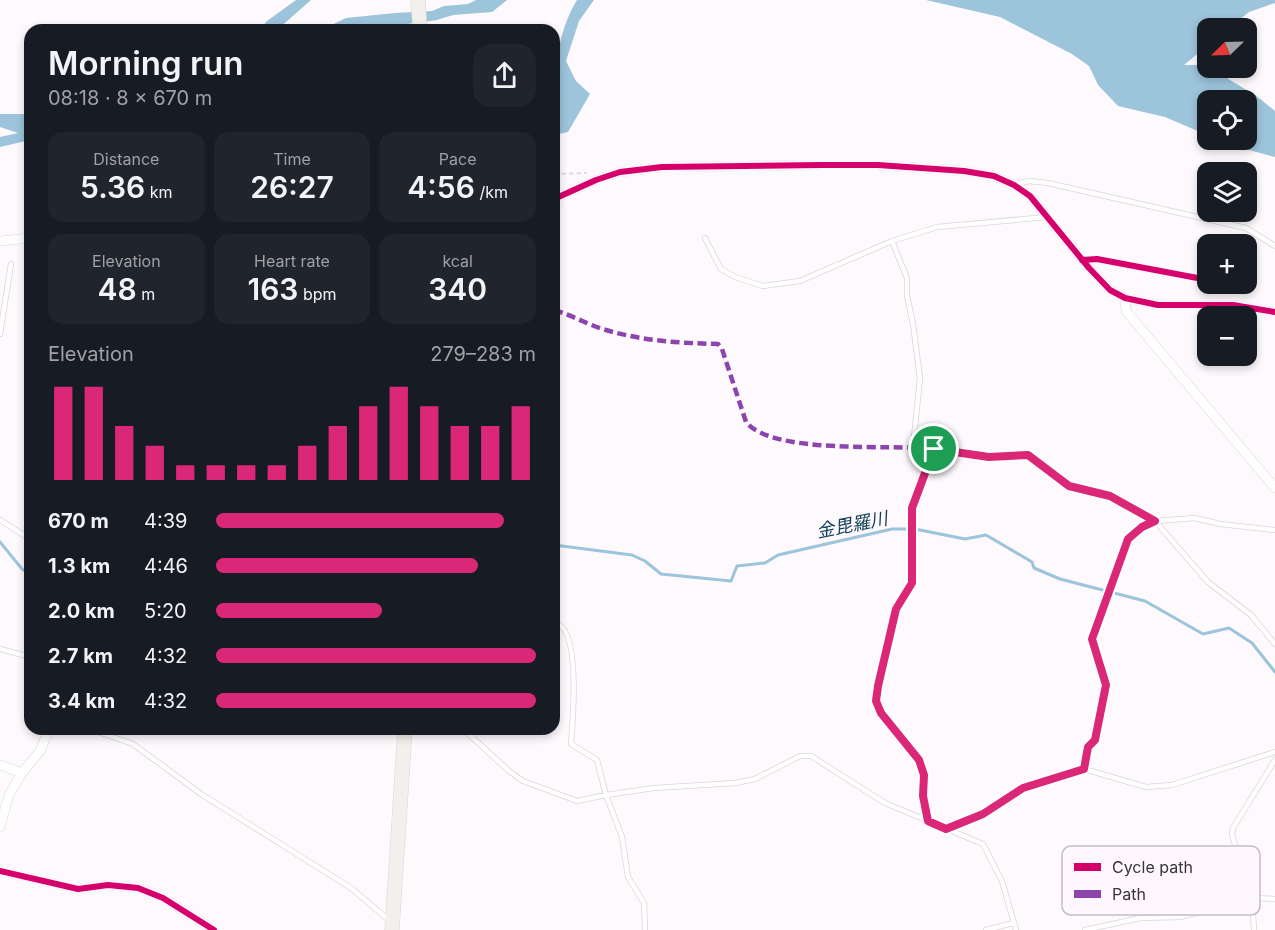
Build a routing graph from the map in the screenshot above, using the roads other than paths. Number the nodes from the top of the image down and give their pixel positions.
1 (418, 0) edge
2 (420, 24) edge
3 (1014, 185) junction
4 (560, 197) edge
5 (1047, 217) junction
6 (705, 238) dead end
7 (24, 239) edge
8 (0, 241) edge
9 (892, 241) junction
10 (1275, 246) edge
11 (11, 264) dead end
12 (1125, 298) junction
13 (1275, 312) edge
14 (0, 334) edge
15 (914, 447) dead end
16 (1275, 488) edge
17 (0, 520) edge
18 (1155, 521) junction
19 (1275, 530) edge
20 (24, 535) edge
21 (560, 626) edge
22 (1275, 645) edge
23 (0, 648) edge
24 (24, 655) edge
25 (47, 735) edge
26 (107, 735) edge
27 (405, 735) edge
28 (470, 735) edge
29 (1275, 753) edge
30 (1275, 760) edge
31 (0, 765) edge
32 (1084, 769) junction
33 (22, 773) junction
34 (606, 795) junction
35 (928, 821) junction
36 (0, 827) edge
37 (946, 829) junction
38 (1235, 846) edge
39 (0, 871) edge
40 (1260, 898) edge
41 (1275, 899) edge
42 (1188, 915) edge
43 (1253, 915) edge
44 (1013, 923) junction
45 (392, 926) edge
46 (214, 930) edge
47 (645, 930) edge
48 (986, 930) edge
49 (1016, 930) edge
50 (1085, 930) edge
51 (1254, 930) edge

1 - 2 main road
3 - 4 street
3 - 5 street
3 - 10 lane
5 - 9 lane
5 - 12 street
6 - 9 lane
7 - 8 street
9 - 15 lane
11 - 14 lane
12 - 13 street
12 - 16 street
17 - 20 lane
18 - 19 lane
18 - 22 lane
18 - 32 lane
18 - 35 lane
21 - 34 lane
23 - 24 lane
25 - 33 street
26 - 45 lane
27 - 45 main road
28 - 34 lane
29 - 32 lane
30 - 38 lane
31 - 33 street
32 - 37 lane
33 - 36 street
34 - 35 lane
34 - 47 lane
35 - 37 lane
37 - 44 lane
39 - 46 street
40 - 41 lane
42 - 50 lane
43 - 51 lane
44 - 48 lane
44 - 49 lane

